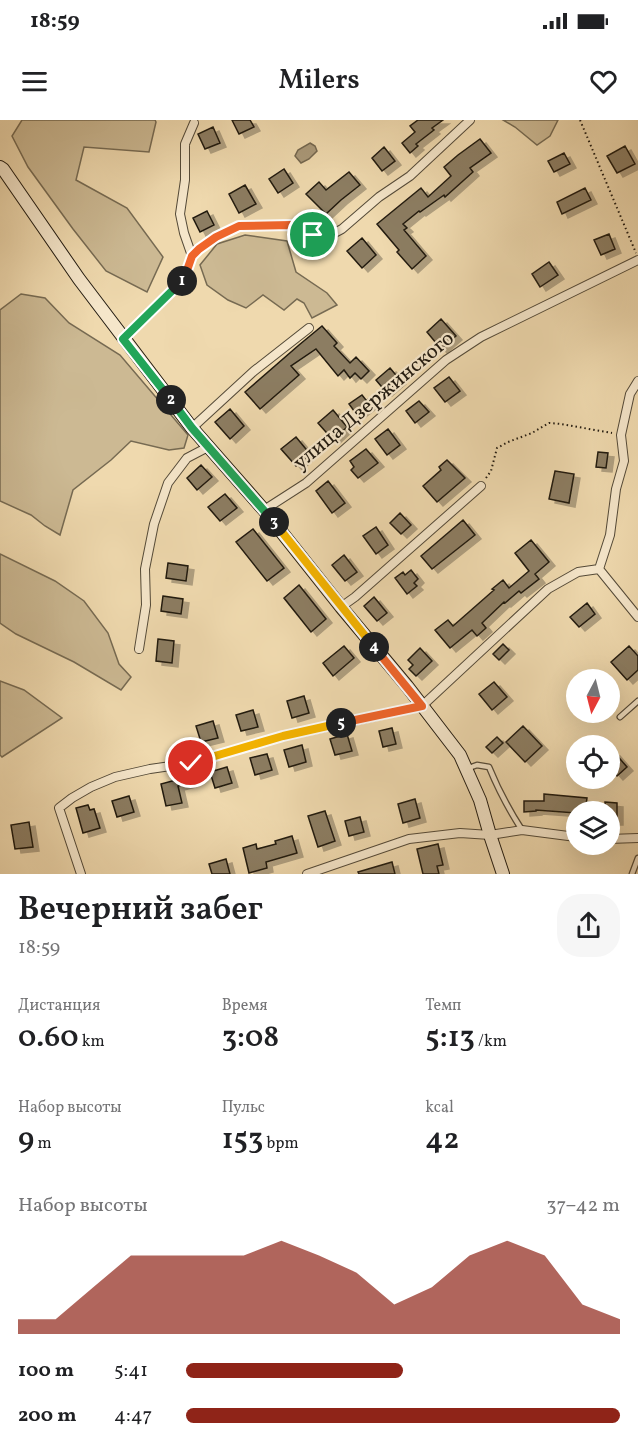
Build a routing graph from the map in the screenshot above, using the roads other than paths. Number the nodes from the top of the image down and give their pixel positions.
1 (470, 120) edge
2 (196, 121) edge
3 (1, 166) edge
4 (192, 256) junction
5 (638, 259) edge
6 (309, 328) dead end
7 (123, 339) junction
8 (638, 381) edge
9 (192, 428) junction
10 (208, 447) junction
11 (481, 486) road end
12 (264, 510) junction
13 (599, 569) junction
14 (341, 607) junction
15 (637, 614) edge
16 (139, 649) dead end
17 (638, 701) edge
18 (422, 706) junction
19 (620, 717) dead end
20 (466, 769) junction
21 (522, 830) junction
22 (490, 835) junction
23 (566, 836) edge
24 (638, 838) edge
25 (620, 839) edge
26 (638, 858) edge
27 (81, 874) edge
28 (307, 874) edge
29 (503, 874) edge
30 (632, 874) edge

1 - 4 street
2 - 4 street
3 - 7 street
4 - 7 street
5 - 12 street, улица Дзержинского
6 - 9 street
7 - 9 street
8 - 13 street
9 - 10 street
10 - 12 street
10 - 16 street
11 - 14 street
12 - 14 street
13 - 15 street
13 - 18 street
14 - 18 street
17 - 19 lane
18 - 20 street
18 - 27 street
20 - 21 lane
20 - 22 street
21 - 22 street
21 - 23 street
22 - 28 street
22 - 29 street
24 - 25 street
26 - 30 lane

